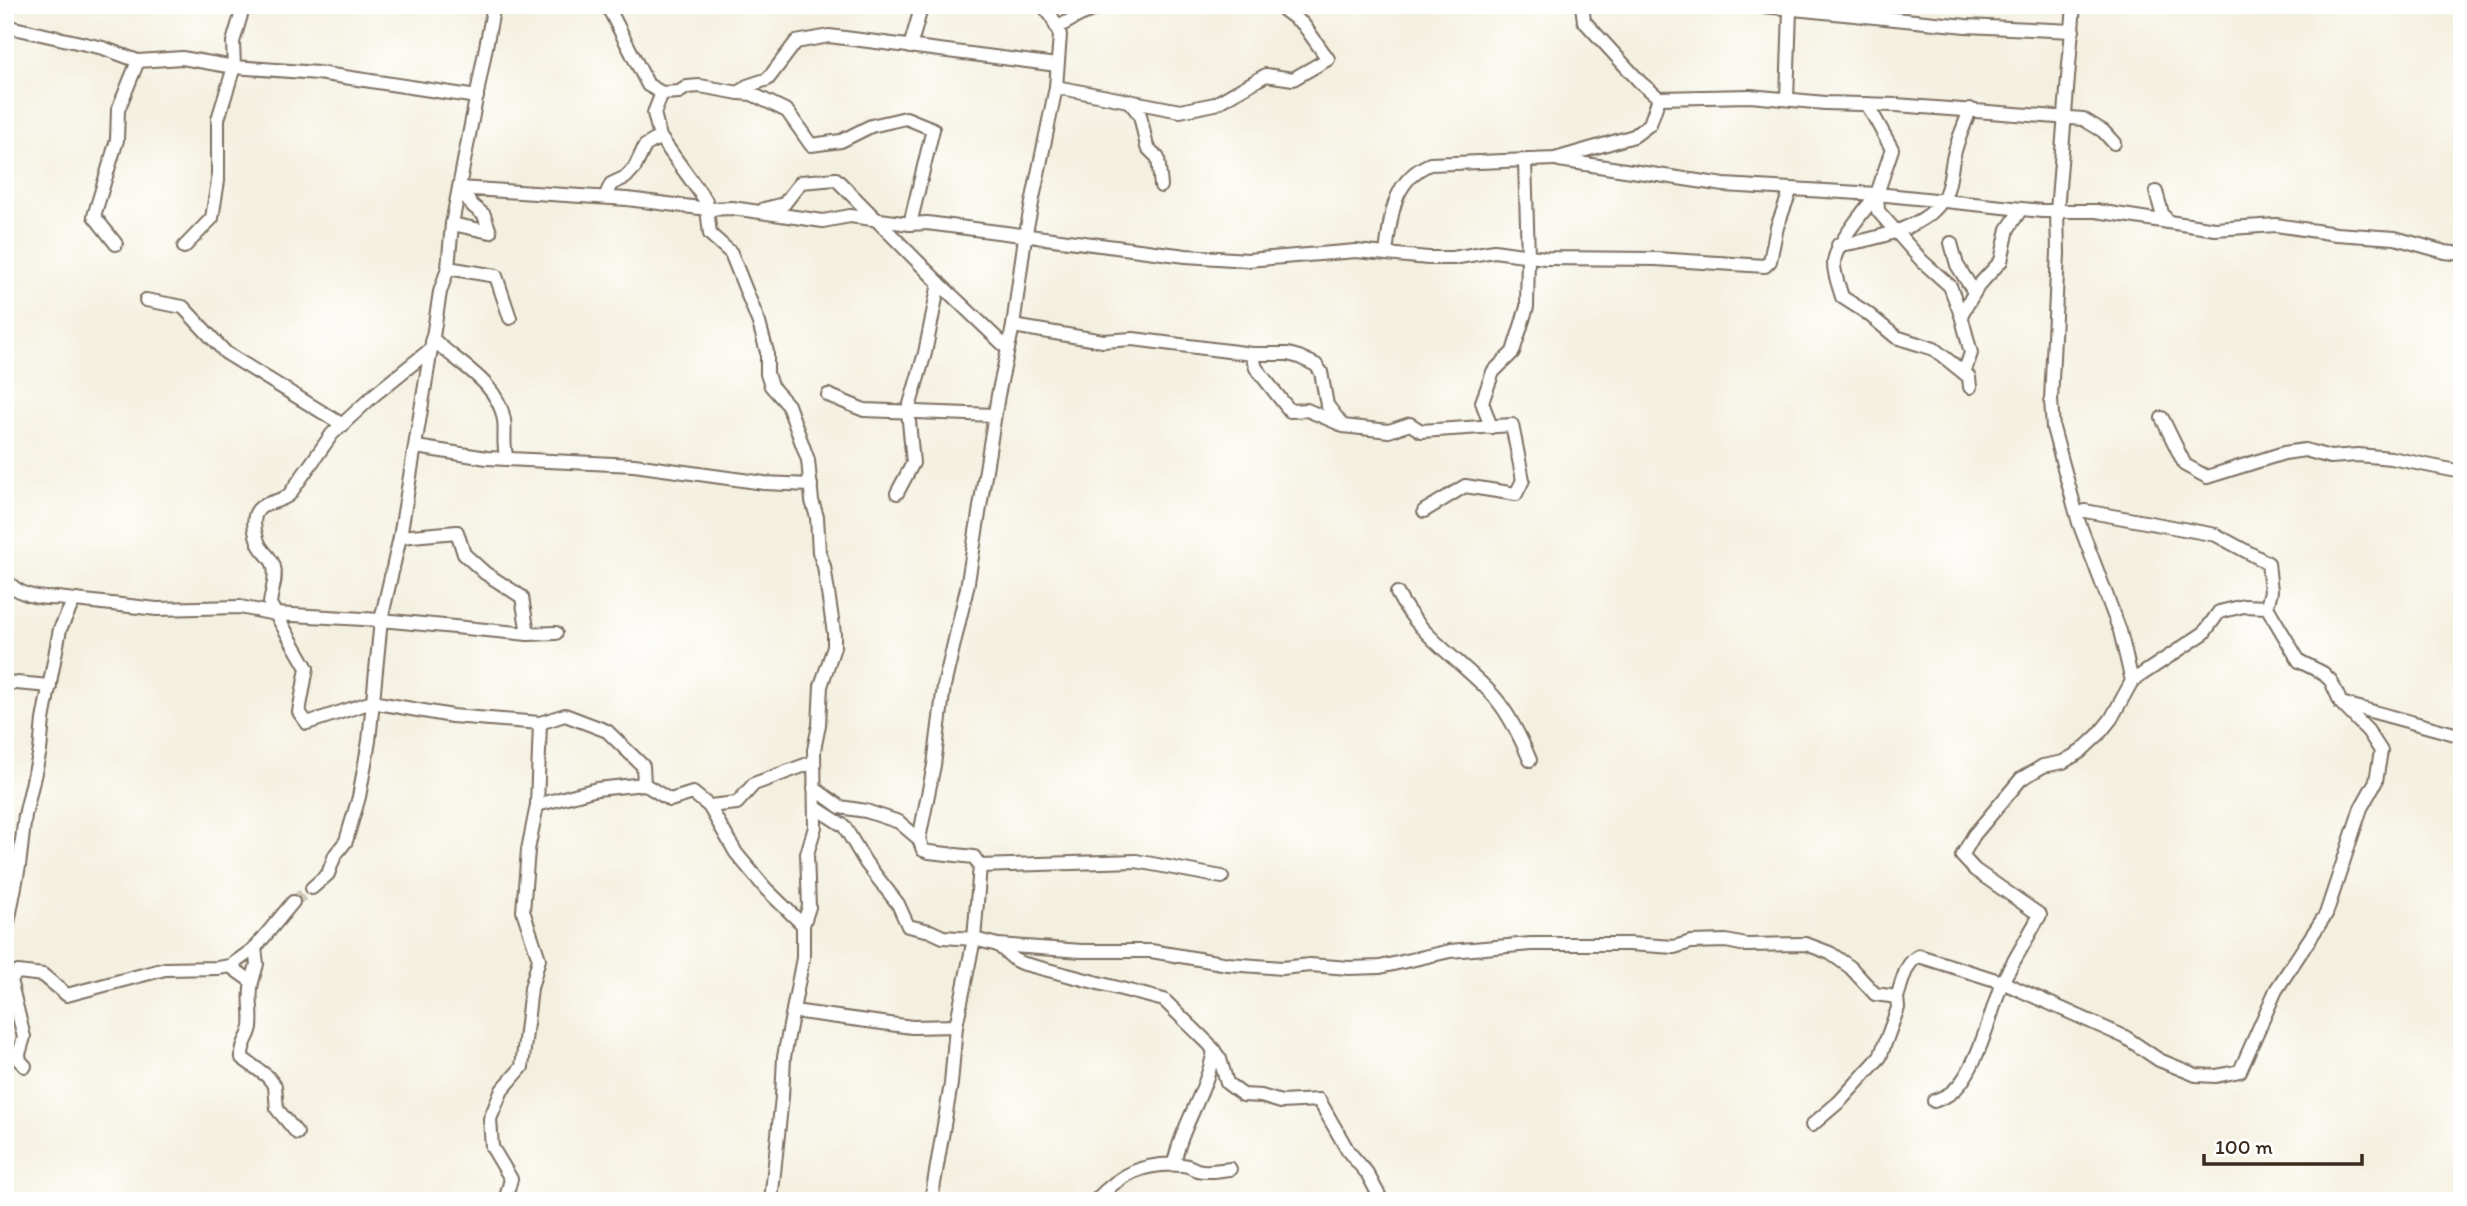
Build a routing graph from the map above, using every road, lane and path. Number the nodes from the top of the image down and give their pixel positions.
1 (244, 5) edge
2 (494, 5) edge
3 (607, 5) edge
4 (922, 5) edge
5 (1043, 5) edge
6 (1106, 5) edge
7 (1283, 5) edge
8 (1582, 5) edge
9 (1753, 5) edge
10 (2074, 5) edge
11 (1788, 7) edge
12 (5, 26) edge
13 (1058, 27) junction
14 (2073, 31) junction
15 (910, 47) junction
16 (138, 61) junction
17 (1058, 65) junction
18 (234, 67) junction
19 (1056, 86) junction
20 (662, 93) junction
21 (739, 93) junction
22 (477, 97) junction
23 (1659, 98) junction
24 (1787, 99) junction
25 (1128, 101) junction
26 (1867, 104) junction
27 (1970, 109) junction
28 (2065, 117) junction
29 (660, 137) junction
30 (2114, 143) dead end
31 (1555, 159) junction
32 (1525, 162) junction
33 (1161, 186) dead end
34 (459, 188) junction
35 (1791, 189) junction
36 (2156, 192) dead end
37 (1877, 194) junction
38 (605, 197) junction
39 (1942, 202) junction
40 (708, 209) junction
41 (2021, 209) junction
42 (756, 211) junction
43 (2057, 211) junction
44 (878, 220) junction
45 (2168, 222) junction
46 (452, 224) junction
47 (910, 224) junction
48 (1895, 230) junction
49 (1026, 237) junction
50 (1951, 243) dead end
51 (116, 244) dead end
52 (1838, 245) junction
53 (184, 247) dead end
54 (1386, 253) junction
55 (2462, 254) edge
56 (1528, 256) junction
57 (448, 268) junction
58 (939, 283) junction
59 (1975, 292) junction
60 (146, 300) dead end
61 (1961, 315) junction
62 (510, 318) dead end
63 (1013, 326) junction
64 (432, 344) junction
65 (1008, 349) junction
66 (1252, 354) junction
67 (1964, 373) junction
68 (1970, 387) dead end
69 (828, 395) dead end
70 (908, 411) junction
71 (994, 415) junction
72 (2162, 418) dead end
73 (343, 425) junction
74 (1343, 426) junction
75 (1491, 427) junction
76 (416, 447) junction
77 (507, 459) junction
78 (2462, 472) edge
79 (811, 485) junction
80 (897, 493) dead end
81 (1423, 511) dead end
82 (2085, 511) dead end
83 (400, 537) junction
84 (7, 581) edge
85 (1397, 593) dead end
86 (74, 600) junction
87 (2267, 607) junction
88 (275, 614) junction
89 (381, 620) junction
90 (556, 633) dead end
91 (528, 634) junction
92 (5, 681) edge
93 (2132, 681) junction
94 (50, 686) junction
95 (372, 702) junction
96 (2341, 703) junction
97 (540, 723) junction
98 (2462, 736) edge
99 (1530, 760) dead end
100 (814, 767) junction
101 (644, 785) junction
102 (814, 788) junction
103 (537, 805) junction
104 (709, 806) junction
105 (816, 808) junction
106 (919, 839) junction
107 (980, 866) junction
108 (1222, 877) dead end
109 (312, 888) tunnel mouth
110 (293, 902) tunnel mouth
111 (803, 925) junction
112 (5, 938) edge
113 (974, 939) junction
114 (998, 945) junction
115 (255, 948) junction
116 (230, 966) junction
117 (8, 982) edge
118 (253, 982) junction
119 (2002, 982) junction
120 (1897, 997) junction
121 (793, 1011) junction
122 (956, 1026) junction
123 (1214, 1050) junction
124 (25, 1066) dead end
125 (1934, 1101) dead end
126 (1812, 1125) dead end
127 (297, 1133) dead end
128 (1174, 1164) junction
129 (1230, 1169) dead end
130 (505, 1201) edge
131 (771, 1201) edge
132 (932, 1201) edge
133 (1095, 1201) edge
134 (1382, 1201) edge

1 - 18 street
2 - 22 street
3 - 20 street
4 - 15 street
5 - 13 street
6 - 13 street
7 - 25 street
8 - 23 street
9 - 11 street
10 - 14 street
11 - 14 street
11 - 24 street
12 - 16 street
13 - 17 street
14 - 28 street
15 - 17 street
15 - 21 street
16 - 18 street
16 - 51 street
17 - 19 street
18 - 22 street
18 - 53 street
19 - 25 street
19 - 49 street
20 - 21 street
20 - 29 street
21 - 47 street
22 - 34 street
23 - 24 street
23 - 31 street
24 - 26 street
25 - 33 street
26 - 27 street
26 - 37 street
27 - 28 street
27 - 39 street
28 - 30 street
28 - 43 street
29 - 38 street
29 - 40 street
31 - 32 street
31 - 35 street
32 - 54 street
32 - 56 street
34 - 38 street
34 - 46 street
34 - 46 street
35 - 37 street
35 - 56 street
36 - 45 street
37 - 39 street
37 - 48 street
37 - 52 street
38 - 40 street
39 - 41 street
39 - 48 street
40 - 42 street
40 - 79 street
41 - 43 street
41 - 59 street
42 - 44 street
42 - 44 street
43 - 45 street
43 - 93 street
44 - 47 street
44 - 58 street
45 - 55 street
46 - 57 street
47 - 49 street
48 - 52 street
48 - 61 street
49 - 54 street
49 - 63 street
50 - 59 street
52 - 67 street
54 - 56 street
56 - 75 street
57 - 62 street
57 - 64 street
58 - 65 street
58 - 70 street
59 - 61 street
60 - 73 street
61 - 67 street
63 - 65 street
63 - 66 street
64 - 73 street
64 - 76 street
64 - 77 street
65 - 71 street
66 - 74 street
66 - 74 street
67 - 68 street
69 - 70 street
70 - 71 street
70 - 80 street
71 - 106 street
72 - 78 street
73 - 88 street
74 - 75 street
75 - 81 street
76 - 77 street
76 - 83 street
77 - 79 street
79 - 100 street
82 - 87 street
83 - 89 street
83 - 91 street
84 - 86 street
85 - 99 street
86 - 88 street
86 - 94 street
87 - 93 street
87 - 96 street
88 - 89 street
88 - 95 street
89 - 91 street
89 - 95 street
90 - 91 street
92 - 94 street
93 - 119 street
94 - 112 street
95 - 97 street
95 - 109 street
96 - 98 street
96 - 119 street
97 - 101 street
97 - 103 street
100 - 102 street
100 - 104 street
101 - 103 street
101 - 104 street
102 - 105 street
102 - 106 street
103 - 130 street
104 - 111 street
105 - 111 street
105 - 113 street
106 - 107 street
107 - 108 street
107 - 113 street
110 - 115 street
111 - 121 street
113 - 114 street
113 - 122 street
114 - 120 street
114 - 123 street
115 - 116 street
115 - 118 street
116 - 117 street
116 - 118 street
117 - 124 street
118 - 127 street
119 - 120 street
119 - 125 street
120 - 126 street
121 - 122 street
121 - 131 street
122 - 132 street
123 - 128 street
123 - 134 street
128 - 129 street
128 - 133 street

